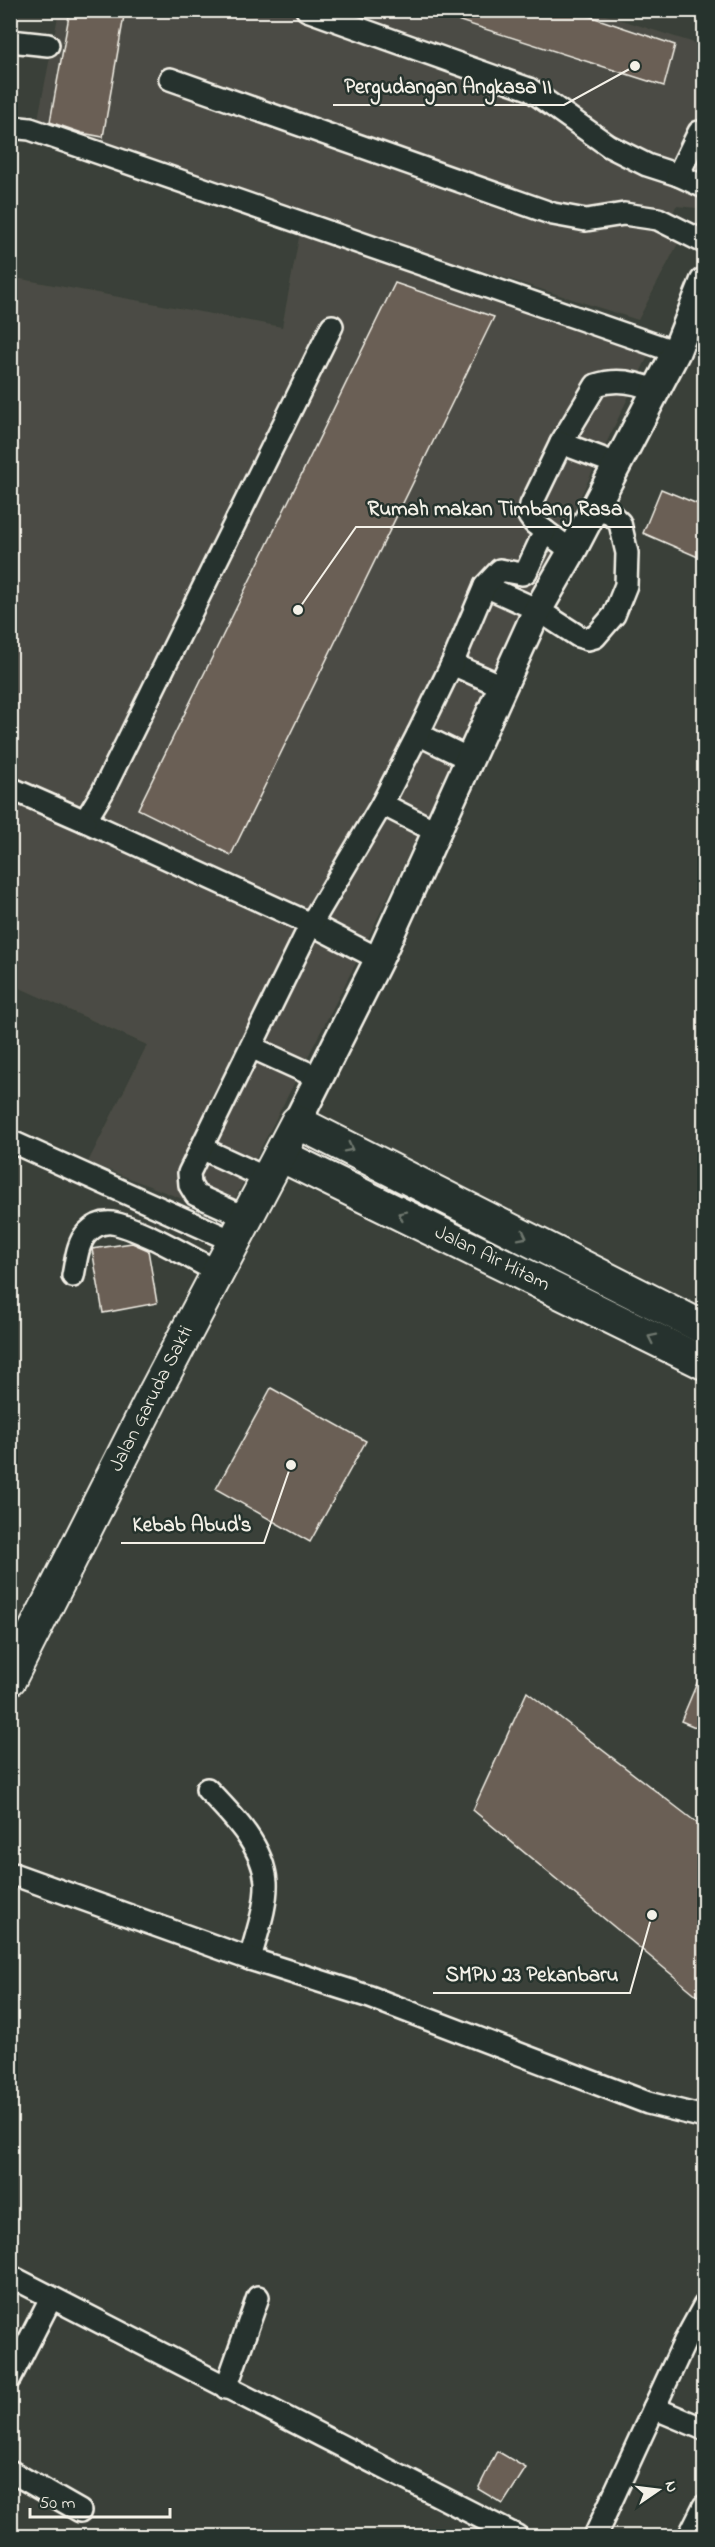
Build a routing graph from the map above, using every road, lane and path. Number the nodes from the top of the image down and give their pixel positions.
1 (307, 10) edge
2 (10, 41) edge
3 (48, 45) dead end
4 (170, 79) dead end
5 (10, 127) edge
6 (699, 132) dead end
7 (678, 175) junction
8 (705, 187) edge
9 (705, 242) edge
10 (705, 282) edge
11 (332, 326) dead end
12 (676, 352) junction
13 (654, 390) junction
14 (561, 443) junction
15 (617, 464) junction
16 (598, 502) junction
17 (545, 531) junction
18 (572, 551) junction
19 (485, 586) junction
20 (538, 610) junction
21 (452, 664) junction
22 (504, 687) junction
23 (418, 734) junction
24 (471, 760) junction
25 (10, 788) edge
26 (382, 804) junction
27 (85, 821) junction
28 (438, 832) junction
29 (311, 924) junction
30 (379, 959) junction
31 (251, 1047) junction
32 (319, 1078) junction
33 (297, 1122) junction
34 (10, 1141) edge
35 (201, 1148) junction
36 (274, 1167) junction
37 (241, 1230) junction
38 (218, 1272) junction
39 (73, 1276) dead end
40 (705, 1328) edge
41 (705, 1364) edge
42 (11, 1677) edge
43 (207, 1789) dead end
44 (10, 1873) edge
45 (250, 1959) junction
46 (705, 2116) edge
47 (10, 2276) edge
48 (258, 2297) dead end
49 (51, 2298) junction
50 (705, 2306) edge
51 (10, 2378) edge
52 (226, 2388) junction
53 (654, 2408) junction
54 (705, 2429) edge
55 (10, 2471) edge
56 (705, 2506) edge
57 (80, 2511) dead end
58 (517, 2536) edge
59 (595, 2536) edge
60 (689, 2536) edge

1 - 7 street
2 - 3 street
4 - 9 street
5 - 12 street
6 - 7 street
7 - 8 street
10 - 12 main road
11 - 27 street
12 - 13 main road
13 - 14 street
13 - 15 main road
14 - 15 street
14 - 17 street
15 - 16 main road
16 - 18 main road
16 - 20 street
17 - 18 street
17 - 19 street
18 - 20 main road
19 - 20 street
19 - 21 street
20 - 22 main road
21 - 22 street
21 - 23 street
22 - 24 main road
23 - 24 street
23 - 26 street
24 - 28 main road
25 - 27 street
26 - 28 street
26 - 29 street
27 - 29 street
28 - 30 main road
29 - 30 street
29 - 31 street
30 - 32 main road
31 - 32 street
31 - 35 street
32 - 33 main road
33 - 36 highway, Jalan Garuda Sakti
33 -> 40 highway, Jalan Air Hitam
34 - 37 street
35 - 36 street
35 - 37 street
36 - 37 highway, Jalan Garuda Sakti
41 -> 36 highway, Jalan Air Hitam
37 - 38 highway, Jalan Garuda Sakti
38 - 39 street
38 - 42 highway, Jalan Garuda Sakti
43 - 45 street
44 - 45 street
45 - 46 street
47 - 49 street
48 - 52 street
49 - 51 street
49 - 52 street
50 - 53 street
52 - 58 street
53 - 54 street
53 - 59 street
55 - 57 street
56 - 60 street

